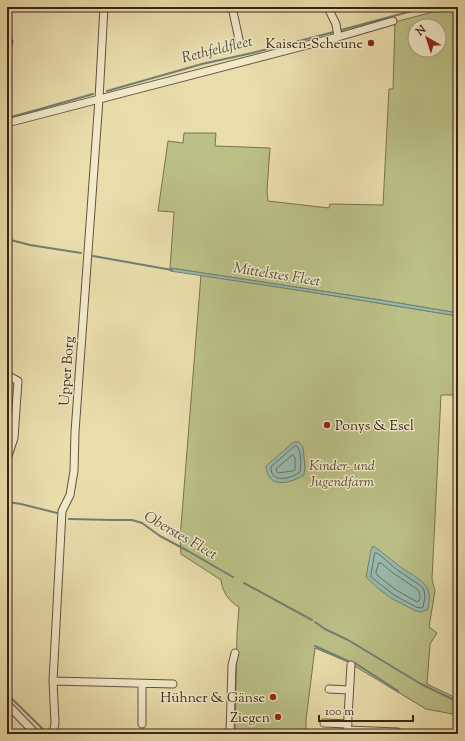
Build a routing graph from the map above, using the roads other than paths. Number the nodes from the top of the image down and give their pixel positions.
1 (104, 7) edge
2 (232, 7) edge
3 (329, 7) edge
4 (393, 21) dead end
5 (338, 37) junction
6 (240, 44) dead end
7 (99, 99) junction
8 (7, 123) edge
9 (7, 375) edge
10 (8, 456) dead end
11 (235, 652) dead end
12 (351, 665) dead end
13 (53, 681) junction
14 (142, 684) junction
15 (173, 684) dead end
16 (329, 689) dead end
17 (350, 690) junction
18 (7, 704) edge
19 (324, 723) dead end
20 (142, 724) dead end
21 (347, 729) edge
22 (398, 732) dead end
23 (36, 734) edge
24 (52, 734) edge
25 (230, 734) edge

1 - 7 street, Upper Borg
2 - 6 street
3 - 5 street
4 - 5 street
5 - 7 street
7 - 8 street
7 - 13 street, Upper Borg
9 - 10 street
11 - 25 street
12 - 17 street
13 - 14 street
13 - 24 street, Upper Borg
14 - 15 street
14 - 20 street
16 - 17 street
17 - 21 street
18 - 23 street
19 - 21 street
21 - 22 street

